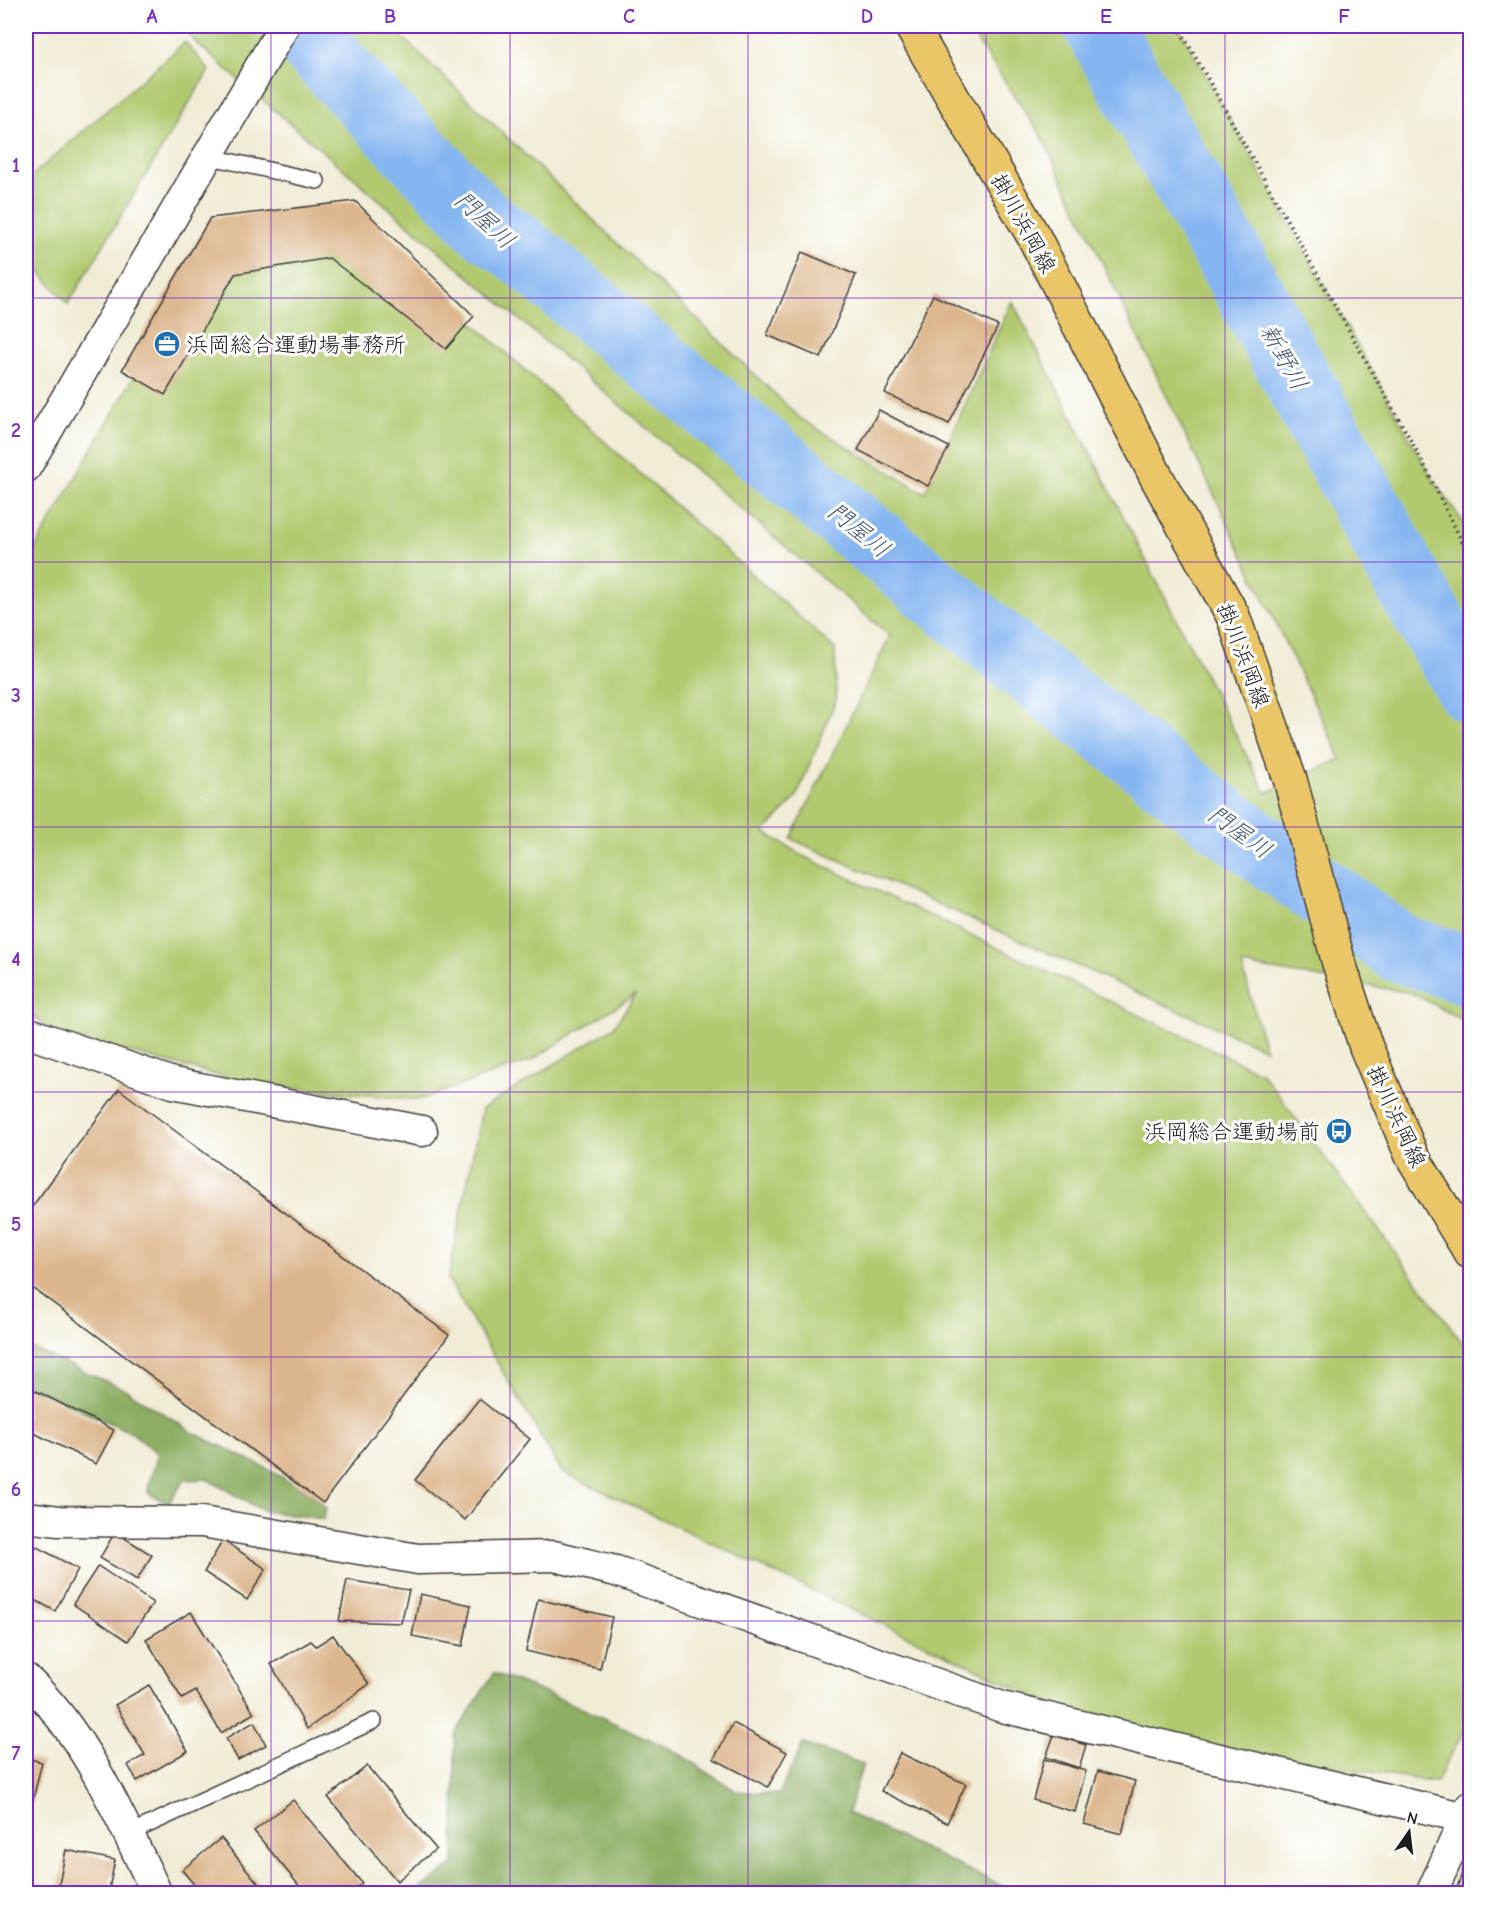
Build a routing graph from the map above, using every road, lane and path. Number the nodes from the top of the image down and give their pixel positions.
1 (284, 26) edge
2 (911, 26) edge
3 (1178, 26) edge
4 (207, 156) junction
5 (317, 181) dead end
6 (26, 467) edge
7 (1470, 558) edge
8 (26, 1032) edge
9 (422, 1131) dead end
10 (1470, 1252) edge
11 (26, 1517) edge
12 (26, 1679) edge
13 (374, 1721) dead end
14 (1469, 1814) edge
15 (129, 1834) junction
16 (157, 1893) edge
17 (1431, 1893) edge

1 - 4 street
2 - 10 main road, 掛川浜岡線
3 - 7 path
4 - 5 lane
4 - 6 street
8 - 9 street
11 - 14 street
12 - 15 street
13 - 15 lane
14 - 17 street
15 - 16 street

